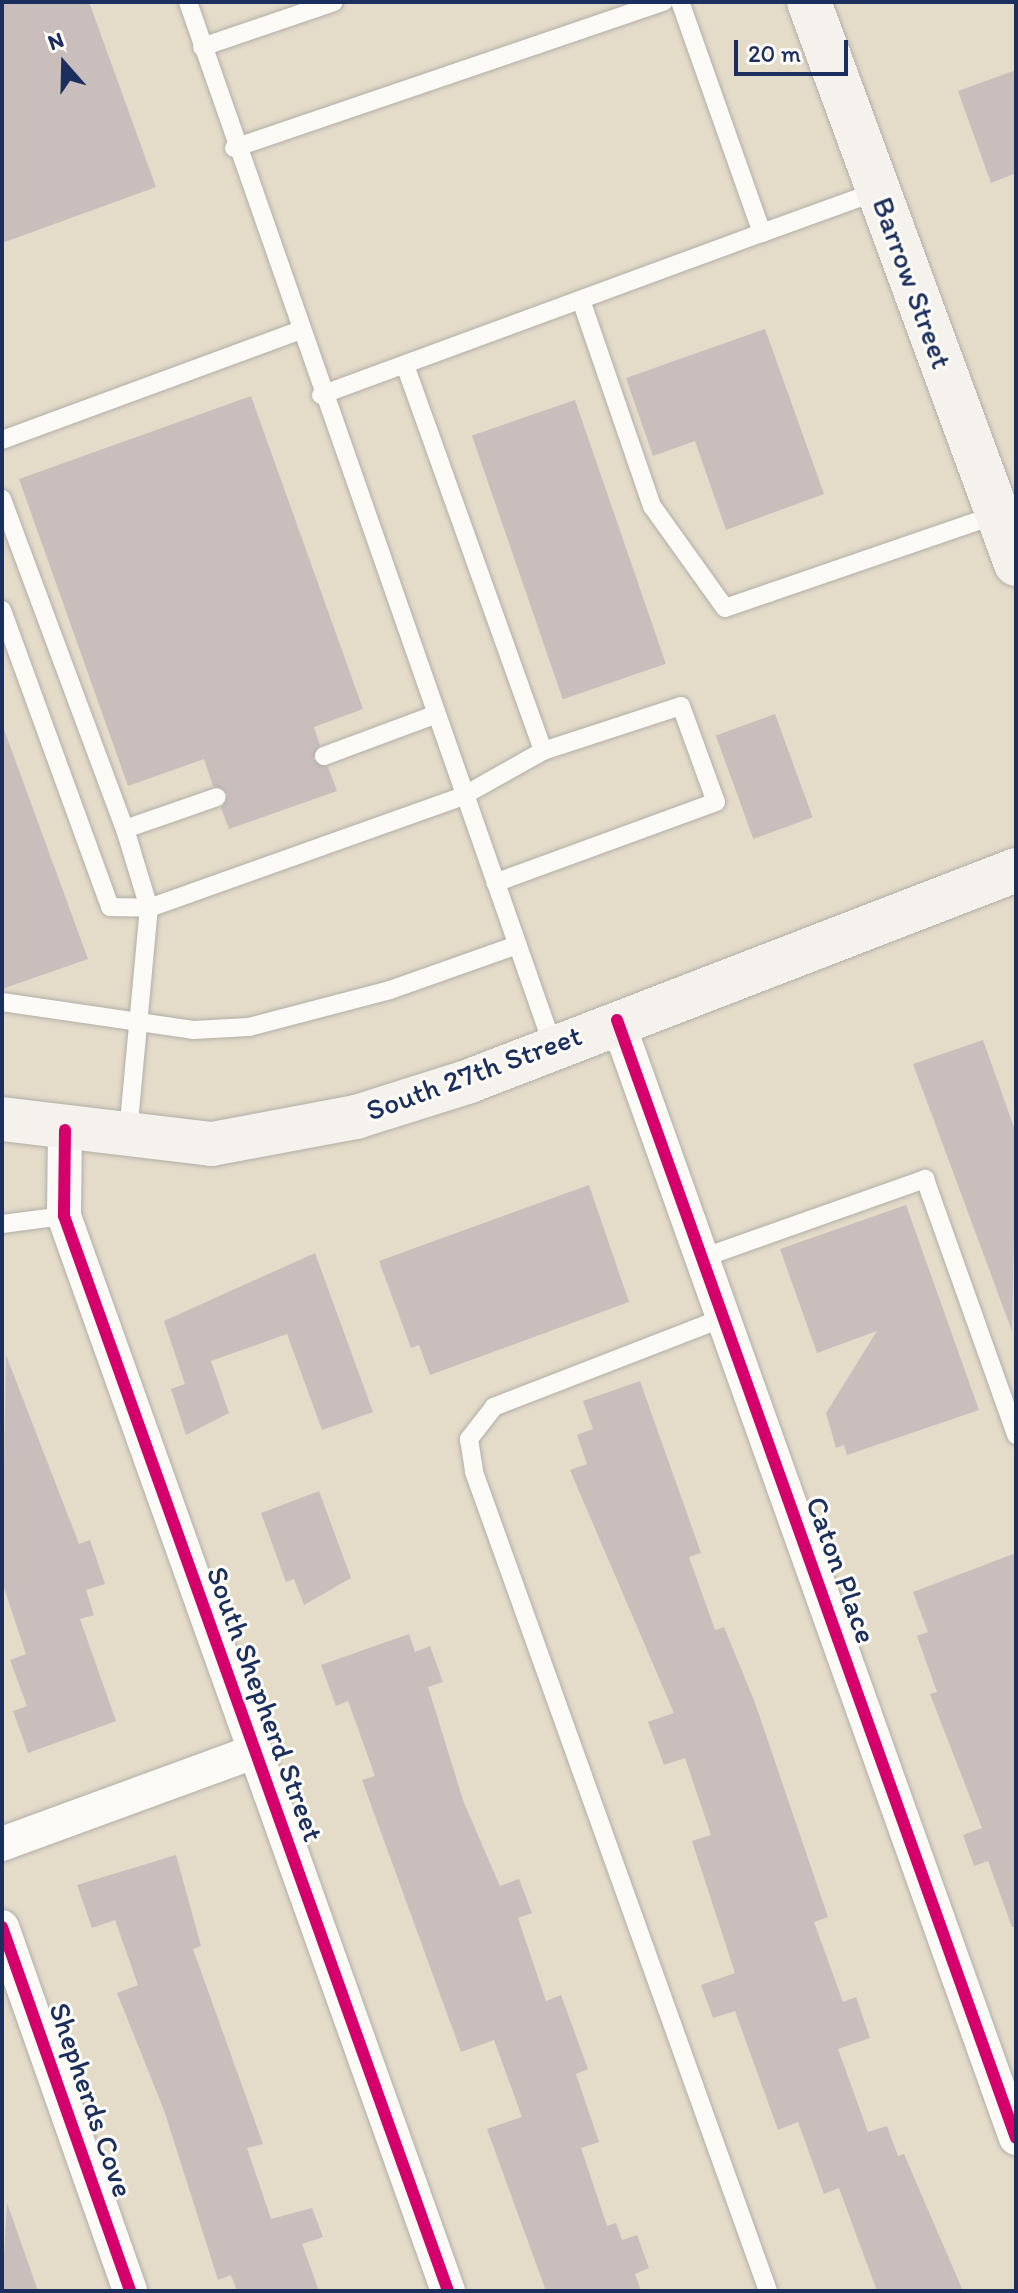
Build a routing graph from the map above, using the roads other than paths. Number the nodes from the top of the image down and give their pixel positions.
1 (188, 2) edge
2 (334, 2) edge
3 (664, 2) edge
4 (680, 2) edge
5 (809, 2) edge
6 (202, 47) junction
7 (234, 148) junction
8 (878, 191) junction
9 (762, 233) junction
10 (581, 300) junction
11 (299, 331) junction
12 (405, 365) junction
13 (321, 395) junction
14 (2, 440) edge
15 (2, 499) edge
16 (998, 514) junction
17 (1016, 564) edge
18 (2, 610) edge
19 (434, 715) junction
20 (543, 751) junction
21 (324, 756) dead end
22 (463, 796) junction
23 (217, 797) dead end
24 (125, 829) junction
25 (1016, 870) edge
26 (495, 883) junction
27 (149, 908) junction
28 (517, 945) junction
29 (2, 1002) edge
30 (617, 1020) junction
31 (140, 1025) junction
32 (553, 1046) junction
33 (2, 1119) edge
34 (65, 1130) junction
35 (128, 1136) junction
36 (64, 1216) junction
37 (2, 1224) edge
38 (702, 1258) junction
39 (723, 1318) junction
40 (1016, 1435) edge
41 (254, 1752) junction
42 (2, 1844) edge
43 (2, 1927) edge
44 (1016, 2138) edge
45 (130, 2291) edge
46 (448, 2291) edge
47 (768, 2291) edge

1 - 6 lane
2 - 6 lane
3 - 7 lane
4 - 9 lane
5 - 8 main road, Barrow Street
6 - 7 lane
7 - 11 lane
8 - 9 lane
8 - 16 main road, Barrow Street
9 - 10 lane
10 - 12 lane
10 - 16 lane
11 - 13 lane
11 - 14 lane
12 - 13 lane
12 - 20 lane
13 - 19 lane
15 - 24 lane
16 - 17 main road, Barrow Street
18 - 27 lane
19 - 21 lane
19 - 22 lane
20 - 22 lane
20 - 26 lane
22 - 26 lane
22 - 27 lane
23 - 24 lane
24 - 27 lane
25 - 30 main road, South 27th Street
26 - 28 lane
27 - 31 lane
28 - 31 lane
28 - 32 lane
29 - 31 lane
30 - 32 main road, South 27th Street
30 - 38 street, Caton Place
31 - 35 lane
32 - 35 main road, South 27th Street
33 - 34 main road, South 27th Street
34 - 35 main road, South 27th Street
34 - 36 street, South Shepherd Street
36 - 37 lane
36 - 41 street, South Shepherd Street
38 - 39 street, Caton Place
38 - 40 lane
39 - 44 street, Caton Place
39 - 47 lane
41 - 42 street
41 - 46 street, South Shepherd Street
43 - 45 street, Shepherds Cove

